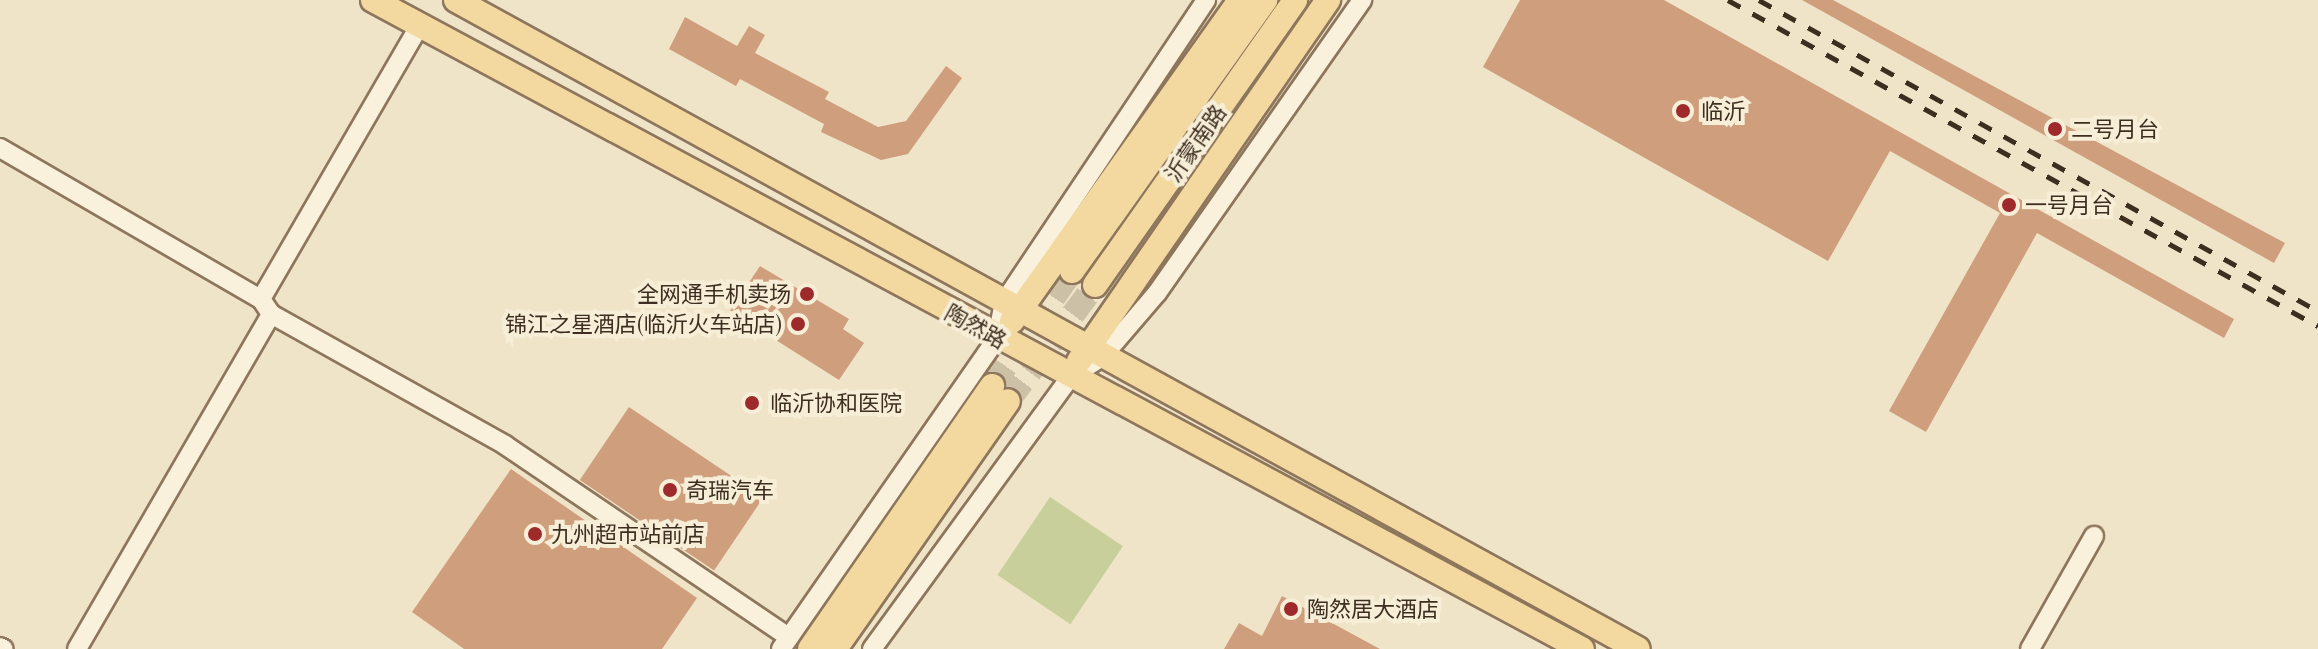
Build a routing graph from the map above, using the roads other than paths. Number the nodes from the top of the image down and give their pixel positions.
1 (373, 0) edge
2 (456, 0) edge
3 (1206, 0) edge
4 (1240, 0) edge
5 (1265, 0) edge
6 (1295, 0) edge
7 (1328, 0) edge
8 (1362, 0) edge
9 (420, 25) junction
10 (0, 148) edge
11 (1072, 271) tunnel mouth
12 (1095, 285) tunnel mouth
13 (1012, 306) junction
14 (266, 307) junction
15 (997, 338) junction
16 (1094, 351) junction
17 (1070, 377) junction
18 (2094, 536) dead end
19 (793, 645) edge
20 (77, 649) edge
21 (835, 649) edge
22 (872, 649) edge
23 (1582, 649) edge
24 (1638, 649) edge
25 (2030, 649) edge

1 - 9 main road, 陶然路
2 - 13 main road, 陶然路
3 - 13 street
4 - 13 main road
5 - 11 main road, 沂蒙南路
6 - 12 main road, 沂蒙南路
7 - 16 main road
8 - 16 street
9 - 14 street
9 - 15 main road, 陶然路
10 - 14 street
13 - 15 main road
13 - 16 main road, 陶然路
14 - 19 street
14 - 20 street
15 - 17 main road, 陶然路
15 - 19 street
16 - 17 main road
16 - 24 main road, 陶然路
17 - 22 street
17 - 23 main road, 陶然路
18 - 25 street
19 - 21 main road

